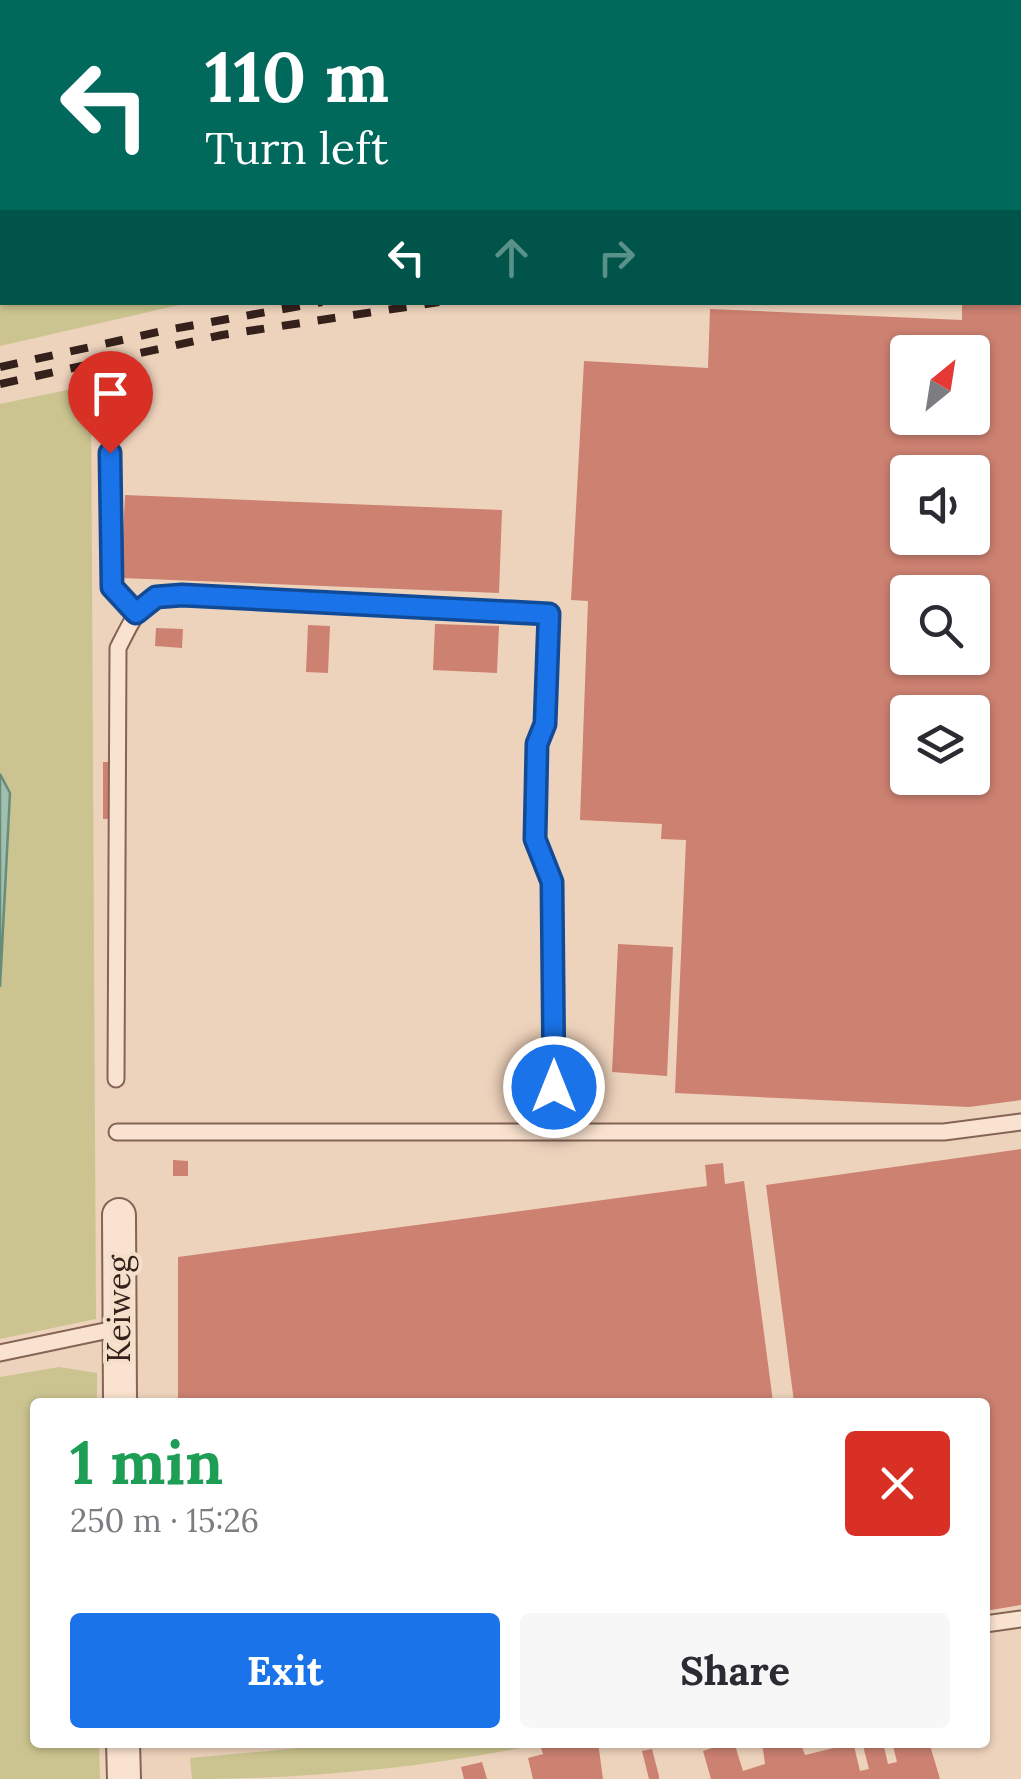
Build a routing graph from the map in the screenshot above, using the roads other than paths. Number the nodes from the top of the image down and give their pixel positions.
1 (110, 453) dead end
2 (136, 613) junction
3 (116, 1079) dead end
4 (1021, 1122) edge
5 (547, 1131) junction
6 (117, 1132) dead end
7 (118, 1214) dead end
8 (119, 1328) junction
9 (0, 1352) edge
10 (120, 1398) edge
11 (1021, 1618) edge
12 (990, 1623) edge
13 (123, 1748) edge
14 (124, 1779) edge

1 - 2 lane
2 - 3 lane
2 - 5 lane
4 - 5 lane
5 - 6 lane
7 - 8 street, Keiweg
8 - 9 lane
8 - 10 street, Keiweg
11 - 12 lane
13 - 14 street

